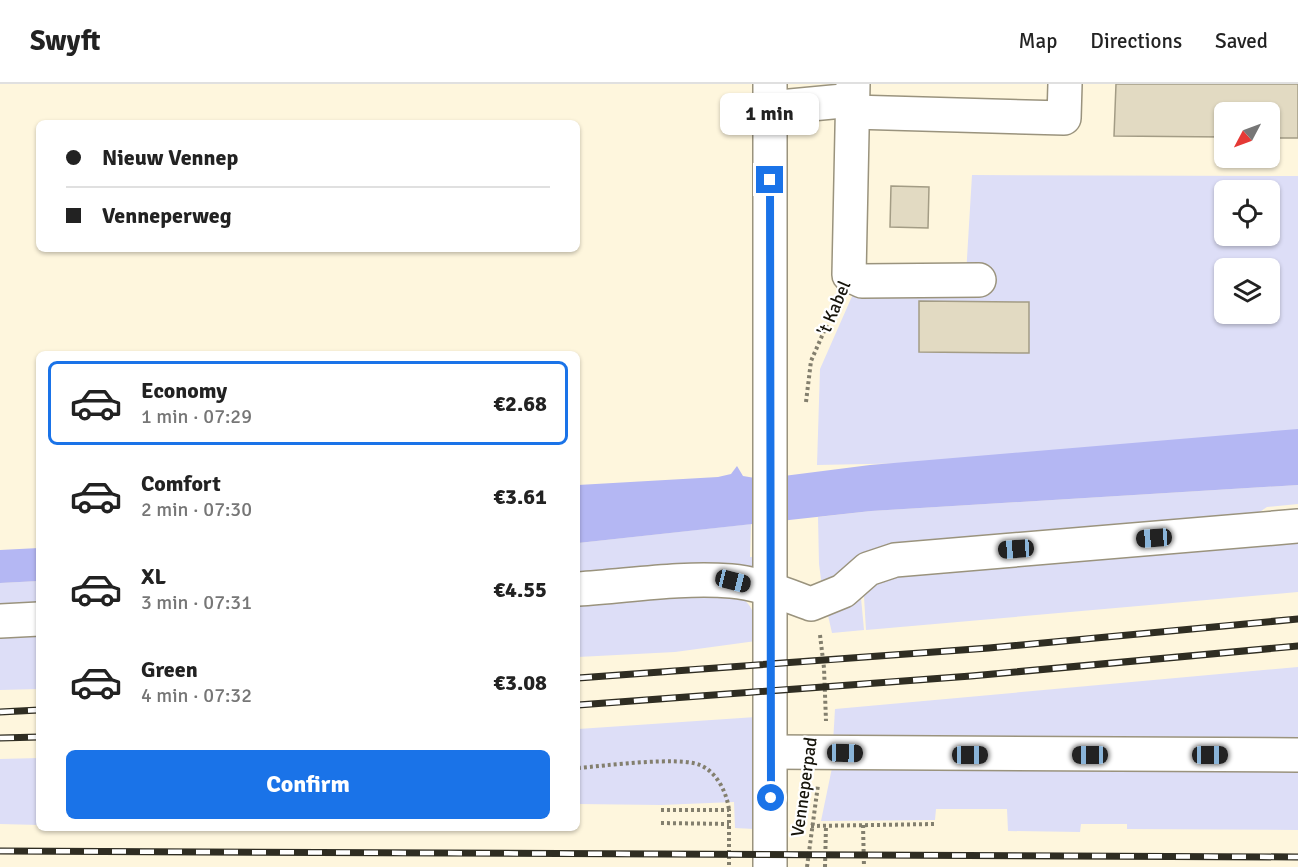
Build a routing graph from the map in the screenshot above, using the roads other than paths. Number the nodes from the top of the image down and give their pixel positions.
1 (1065, 84) edge
2 (770, 96) edge
3 (853, 99) edge
4 (979, 280) dead end
5 (1298, 526) edge
6 (771, 579) junction
7 (580, 589) edge
8 (36, 619) edge
9 (0, 621) edge
10 (771, 752) junction
11 (1298, 755) edge
12 (770, 867) edge

1 - 3 main road
2 - 3 main road
2 - 6 main road
3 - 4 main road, 't Kabel
5 - 6 main road
6 - 7 main road
6 - 10 main road
8 - 9 main road
10 - 11 main road
10 - 12 main road

